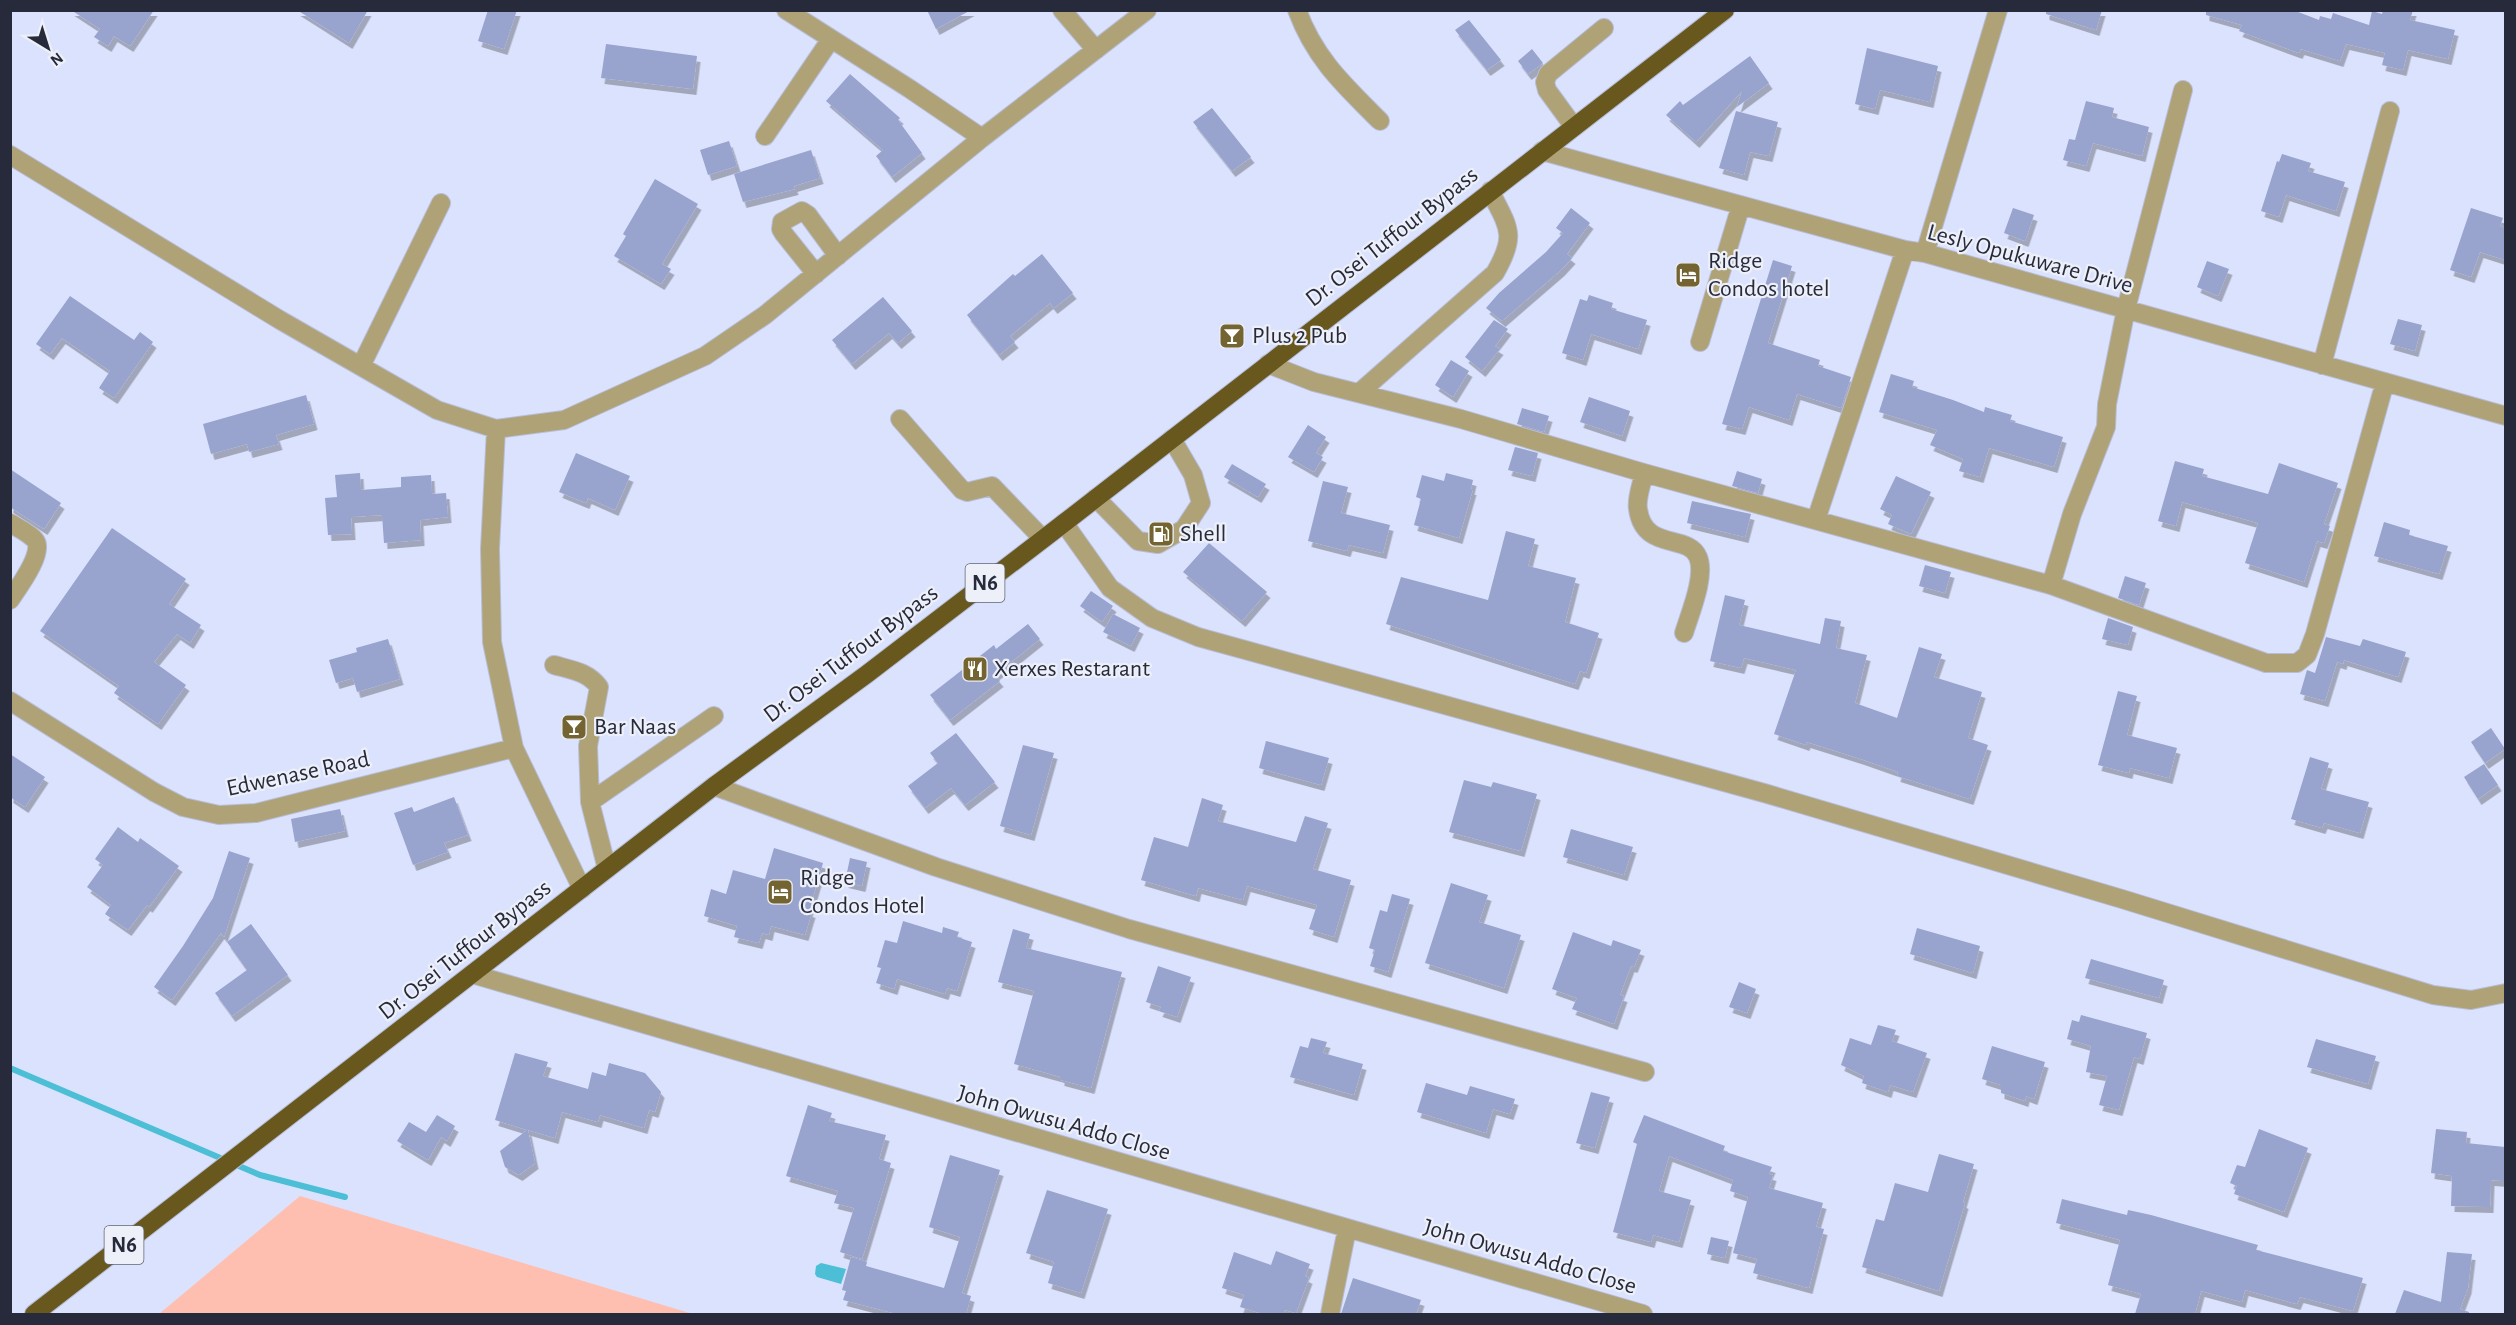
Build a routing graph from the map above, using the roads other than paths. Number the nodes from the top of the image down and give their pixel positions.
1 (786, 10) edge
2 (1062, 10) edge
3 (1147, 10) edge
4 (1297, 10) edge
5 (1725, 10) edge
6 (1998, 10) edge
7 (1604, 28) dead end
8 (831, 39) junction
9 (1096, 50) junction
10 (2183, 90) dead end
11 (2390, 111) dead end
12 (1380, 121) dead end
13 (1574, 127) junction
14 (765, 136) dead end
15 (982, 138) junction
16 (1542, 151) junction
17 (10, 155) edge
18 (1490, 191) junction
19 (441, 203) dead end
20 (1741, 205) junction
21 (1905, 250) junction
22 (1925, 253) junction
23 (838, 256) junction
24 (816, 274) junction
25 (2126, 309) junction
26 (1700, 342) dead end
27 (1268, 364) junction
28 (2322, 365) junction
29 (361, 366) junction
30 (2385, 382) junction
31 (1359, 393) junction
32 (2504, 413) edge
33 (900, 419) dead end
34 (496, 429) junction
35 (1172, 439) junction
36 (1644, 473) junction
37 (1096, 498) junction
38 (1816, 520) junction
39 (10, 523) edge
40 (1064, 523) junction
41 (1043, 539) junction
42 (2051, 585) junction
43 (10, 600) edge
44 (1684, 633) dead end
45 (554, 665) dead end
46 (10, 701) edge
47 (714, 716) dead end
48 (514, 748) junction
49 (714, 786) junction
50 (590, 802) junction
51 (607, 869) junction
52 (582, 889) junction
53 (472, 974) junction
54 (2504, 993) edge
55 (1645, 1072) dead end
56 (1347, 1229) junction
57 (34, 1314) edge
58 (1330, 1314) edge
59 (1643, 1314) edge

1 - 8 street
2 - 9 street
3 - 9 street
4 - 12 street
5 - 13 highway, Dr. Osei Tuffour Bypass / N6
6 - 22 street
7 - 13 street
8 - 14 street
8 - 15 street
9 - 15 street
10 - 25 street
11 - 28 street
13 - 16 highway, Dr. Osei Tuffour Bypass / N6
15 - 23 street
16 - 18 highway, Dr. Osei Tuffour Bypass / N6
16 - 20 street, Lesly Opukuware Drive
17 - 29 street
18 - 27 highway, Dr. Osei Tuffour Bypass / N6
18 - 31 street
19 - 29 street
20 - 21 street, Lesly Opukuware Drive
20 - 26 street
21 - 22 street, Lesly Opukuware Drive
21 - 38 street
22 - 25 street, Lesly Opukuware Drive
23 - 24 street
23 - 24 street
24 - 34 street
25 - 28 street, Lesly Opukuware Drive
25 - 42 street
27 - 31 street
27 - 35 highway, Dr. Osei Tuffour Bypass / N6
28 - 30 street, Lesly Opukuware Drive
29 - 34 street
30 - 32 street, Lesly Opukuware Drive
30 - 42 street
31 - 36 street
33 - 41 street
34 - 48 street
35 - 37 highway, Dr. Osei Tuffour Bypass / N6
35 - 37 street
36 - 38 street
36 - 44 street
37 - 40 highway, Dr. Osei Tuffour Bypass / N6
38 - 42 street
39 - 43 street
40 - 41 highway, Dr. Osei Tuffour Bypass / N6
40 - 54 street
41 - 49 highway, Dr. Osei Tuffour Bypass / N6
45 - 50 street
46 - 48 street, Edwenase Road
47 - 50 street
48 - 52 street
49 - 51 highway, Dr. Osei Tuffour Bypass / N6
49 - 55 street
50 - 51 street
51 - 52 highway, Dr. Osei Tuffour Bypass / N6
52 - 53 highway, Dr. Osei Tuffour Bypass / N6
53 - 56 street, John Owusu Addo Close
53 - 57 highway, Dr. Osei Tuffour Bypass / N6
56 - 58 street
56 - 59 street, John Owusu Addo Close

